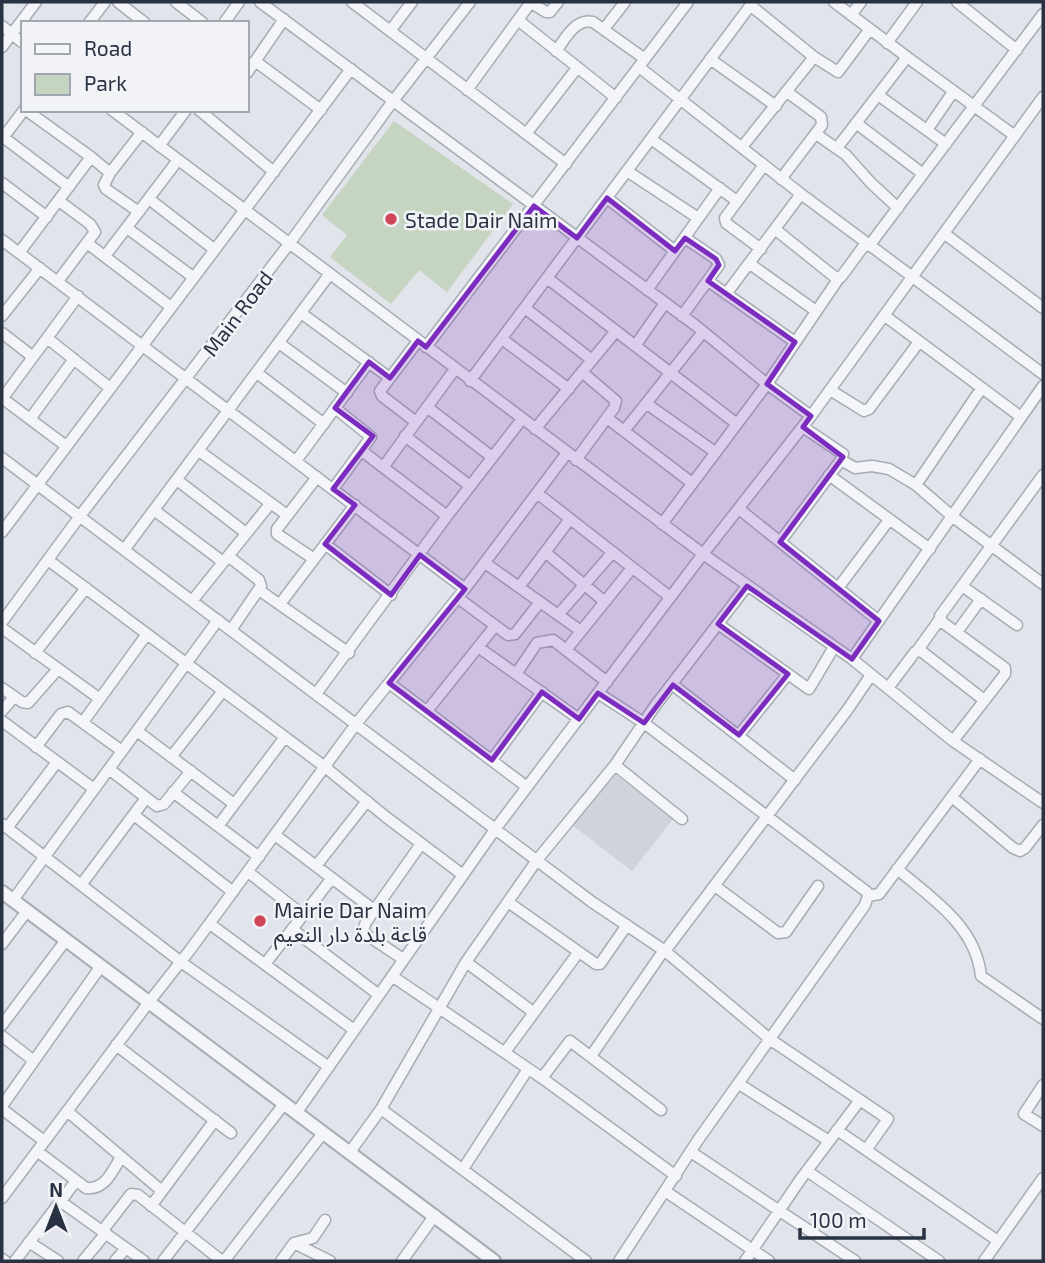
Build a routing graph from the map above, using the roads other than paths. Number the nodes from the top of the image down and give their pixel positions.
1 (36, 2) edge
2 (105, 2) edge
3 (118, 2) edge
4 (176, 2) edge
5 (239, 2) edge
6 (260, 2) edge
7 (352, 2) edge
8 (412, 2) edge
9 (470, 2) edge
10 (531, 2) edge
11 (558, 2) edge
12 (611, 2) edge
13 (688, 2) edge
14 (834, 2) edge
15 (861, 2) edge
16 (917, 2) edge
17 (957, 2) edge
18 (751, 4) edge
19 (622, 5) edge
20 (1043, 14) edge
21 (851, 15) junction
22 (284, 19) junction
23 (518, 20) junction
24 (22, 21) edge
25 (91, 21) edge
26 (142, 21) edge
27 (199, 21) edge
28 (225, 21) edge
29 (21, 22) edge
30 (2, 26) edge
31 (604, 29) junction
32 (870, 29) junction
33 (390, 31) junction
34 (12, 34) junction
35 (21, 41) edge
36 (887, 43) junction
37 (2, 47) edge
38 (1017, 50) junction
39 (556, 51) junction
40 (814, 57) junction
41 (907, 57) junction
42 (426, 58) junction
43 (710, 59) junction
44 (255, 61) junction
45 (642, 63) junction
46 (577, 68) junction
47 (351, 69) junction
48 (248, 72) edge
49 (467, 90) junction
50 (787, 92) junction
51 (953, 92) junction
52 (878, 95) junction
53 (1043, 97) edge
54 (616, 98) junction
55 (680, 100) junction
56 (393, 101) junction
57 (776, 106) junction
58 (975, 108) junction
59 (321, 110) junction
60 (23, 112) edge
61 (28, 112) edge
62 (184, 112) edge
63 (201, 112) edge
64 (125, 114) edge
65 (856, 124) junction
66 (927, 131) junction
67 (142, 132) junction
68 (526, 134) junction
69 (816, 134) junction
70 (1015, 136) junction
71 (3, 138) edge
72 (650, 139) junction
73 (946, 144) junction
74 (159, 146) junction
75 (741, 147) junction
76 (837, 148) junction
77 (91, 156) junction
78 (178, 160) junction
79 (566, 164) junction
80 (764, 165) junction
81 (627, 171) junction
82 (274, 172) junction
83 (110, 173) junction
84 (923, 174) junction
85 (781, 178) junction
86 (2, 183) edge
87 (69, 187) junction
88 (720, 188) junction
89 (801, 194) junction
90 (607, 198) junction
91 (149, 199) junction
92 (60, 201) junction
93 (737, 201) junction
94 (534, 206) junction
95 (898, 208) junction
96 (244, 211) junction
97 (139, 212) junction
98 (47, 217) junction
99 (698, 218) junction
100 (127, 228) junction
101 (776, 230) junction
102 (945, 233) junction
103 (684, 237) junction
104 (577, 238) junction
105 (2, 240) edge
106 (88, 243) junction
107 (289, 244) junction
108 (868, 245) junction
109 (761, 249) junction
110 (215, 250) junction
111 (675, 251) junction
112 (19, 253) junction
113 (105, 256) junction
114 (750, 264) junction
115 (40, 268) junction
116 (329, 275) junction
117 (913, 276) junction
118 (193, 277) junction
119 (547, 278) junction
120 (838, 278) junction
121 (58, 281) junction
122 (708, 281) junction
123 (647, 290) junction
124 (726, 294) junction
125 (78, 296) junction
126 (665, 303) junction
127 (171, 307) junction
128 (525, 307) junction
129 (1043, 308) edge
130 (4, 309) edge
131 (816, 311) junction
132 (301, 313) junction
133 (682, 316) junction
134 (885, 316) junction
135 (616, 331) junction
136 (703, 332) junction
137 (2, 333) edge
138 (47, 338) junction
139 (502, 339) junction
140 (795, 342) junction
141 (919, 342) junction
142 (279, 343) junction
143 (422, 344) junction
144 (143, 345) junction
145 (635, 345) junction
146 (33, 356) junction
147 (74, 359) junction
148 (592, 360) junction
149 (369, 362) junction
150 (455, 369) junction
151 (582, 372) junction
152 (257, 373) junction
153 (672, 374) junction
154 (1043, 374) edge
155 (187, 379) junction
156 (390, 379) junction
157 (470, 381) junction
158 (766, 384) junction
159 (1043, 386) edge
160 (110, 388) junction
161 (981, 388) junction
162 (569, 389) junction
163 (830, 390) junction
164 (347, 393) junction
165 (2, 398) edge
166 (647, 404) junction
167 (427, 407) junction
168 (335, 408) junction
169 (229, 410) junction
170 (811, 415) junction
171 (1021, 417) junction
172 (607, 418) junction
173 (30, 419) junction
174 (522, 419) junction
175 (416, 422) junction
176 (324, 424) junction
177 (737, 424) junction
178 (803, 427) junction
179 (535, 429) junction
180 (624, 431) junction
181 (405, 436) junction
182 (66, 446) junction
183 (199, 451) junction
184 (362, 451) junction
185 (715, 452) junction
186 (567, 453) junction
187 (492, 457) junction
188 (2, 458) edge
189 (576, 460) junction
190 (841, 460) junction
191 (296, 461) junction
192 (384, 466) junction
193 (830, 475) junction
194 (1043, 475) edge
195 (317, 477) junction
196 (177, 480) junction
197 (692, 483) junction
198 (37, 484) junction
199 (916, 485) junction
200 (470, 486) junction
201 (333, 489) junction
202 (537, 493) junction
203 (270, 504) junction
204 (355, 505) junction
205 (738, 509) junction
206 (154, 510) junction
207 (287, 515) junction
208 (80, 516) junction
209 (447, 516) junction
210 (953, 517) junction
211 (570, 519) junction
212 (890, 520) junction
213 (662, 523) junction
214 (4, 525) edge
215 (246, 533) junction
216 (780, 542) junction
217 (325, 544) junction
218 (992, 546) junction
219 (930, 549) junction
220 (124, 550) junction
221 (545, 552) junction
222 (613, 552) junction
223 (703, 554) junction
224 (420, 555) junction
225 (225, 559) junction
226 (314, 559) junction
227 (48, 560) junction
228 (485, 563) junction
229 (632, 568) junction
230 (585, 584) junction
231 (1043, 584) edge
232 (747, 586) junction
233 (962, 586) junction
234 (519, 587) junction
235 (86, 588) junction
236 (838, 588) junction
237 (465, 589) junction
238 (259, 590) junction
239 (391, 595) junction
240 (670, 597) junction
241 (458, 598) junction
242 (981, 599) junction
243 (192, 601) junction
244 (540, 602) junction
245 (605, 602) junction
246 (280, 604) junction
247 (558, 615) junction
248 (940, 619) junction
249 (218, 620) junction
250 (879, 621) junction
251 (2, 622) edge
252 (718, 624) junction
253 (1017, 625) dead end
254 (495, 626) junction
255 (2, 628) edge
256 (231, 630) junction
257 (581, 631) junction
258 (957, 632) junction
259 (147, 634) junction
260 (478, 646) junction
261 (834, 647) junction
262 (566, 650) junction
263 (917, 652) junction
264 (36, 653) junction
265 (349, 653) junction
266 (852, 659) junction
267 (186, 663) junction
268 (58, 669) junction
269 (516, 674) junction
270 (788, 674) junction
271 (872, 675) junction
272 (607, 682) junction
273 (389, 683) junction
274 (673, 685) junction
275 (2, 688) edge
276 (888, 688) junction
277 (223, 691) junction
278 (542, 692) junction
279 (598, 693) junction
280 (316, 694) junction
281 (14, 697) junction
282 (100, 699) junction
283 (985, 700) junction
284 (2, 711) edge
285 (427, 711) junction
286 (579, 719) junction
287 (2, 721) edge
288 (83, 722) junction
289 (644, 723) junction
290 (356, 724) junction
291 (137, 731) junction
292 (739, 735) junction
293 (285, 737) junction
294 (953, 741) junction
295 (36, 747) junction
296 (122, 751) junction
297 (171, 757) junction
298 (980, 759) junction
299 (492, 760) junction
300 (57, 762) junction
301 (615, 765) junction
302 (325, 767) junction
303 (109, 769) junction
304 (191, 771) junction
305 (795, 780) junction
306 (527, 787) junction
307 (94, 789) junction
308 (173, 792) junction
309 (951, 797) junction
310 (146, 798) junction
311 (367, 801) junction
312 (1043, 803) edge
313 (234, 804) junction
314 (134, 815) junction
315 (767, 818) junction
316 (682, 819) dead end
317 (1043, 825) edge
318 (4, 826) edge
319 (218, 826) junction
320 (496, 828) junction
321 (275, 835) junction
322 (421, 844) junction
323 (45, 857) junction
324 (259, 857) junction
325 (537, 860) junction
326 (316, 866) junction
327 (897, 869) junction
328 (248, 872) junction
329 (463, 875) junction
330 (332, 878) junction
331 (81, 885) junction
332 (715, 886) junction
333 (818, 886) dead end
334 (2, 892) edge
335 (233, 892) junction
336 (868, 896) junction
337 (13, 900) junction
338 (508, 902) junction
339 (374, 910) junction
340 (27, 911) junction
341 (303, 915) junction
342 (210, 924) junction
343 (628, 925) junction
344 (292, 929) junction
345 (66, 940) junction
346 (2, 944) edge
347 (665, 951) junction
348 (578, 953) junction
349 (403, 959) junction
350 (181, 962) junction
351 (467, 962) junction
352 (265, 964) junction
353 (102, 966) junction
354 (392, 976) junction
355 (379, 995) junction
356 (149, 1002) junction
357 (441, 1009) junction
358 (533, 1012) junction
359 (1043, 1019) edge
360 (2, 1025) edge
361 (354, 1030) junction
362 (2, 1036) edge
363 (771, 1040) junction
364 (116, 1045) junction
365 (505, 1052) junction
366 (591, 1056) junction
367 (34, 1061) junction
368 (329, 1066) junction
369 (528, 1069) junction
370 (542, 1078) junction
371 (739, 1084) junction
372 (1043, 1085) edge
373 (860, 1100) junction
374 (284, 1104) junction
375 (2, 1108) edge
376 (381, 1109) junction
377 (661, 1110) dead end
378 (67, 1111) junction
379 (297, 1112) junction
380 (215, 1120) junction
381 (1043, 1126) edge
382 (837, 1130) junction
383 (232, 1133) dead end
384 (323, 1133) junction
385 (44, 1141) junction
386 (829, 1141) junction
387 (866, 1150) junction
388 (37, 1151) junction
389 (691, 1152) junction
390 (350, 1153) junction
391 (121, 1157) junction
392 (463, 1169) junction
393 (807, 1171) junction
394 (676, 1176) junction
395 (1043, 1178) edge
396 (76, 1181) junction
397 (162, 1191) junction
398 (665, 1191) junction
399 (2, 1198) edge
400 (60, 1201) junction
401 (151, 1206) junction
402 (780, 1209) junction
403 (435, 1215) junction
404 (325, 1220) dead end
405 (105, 1232) junction
406 (185, 1234) junction
407 (998, 1241) junction
408 (29, 1242) junction
409 (294, 1243) junction
410 (126, 1248) junction
411 (753, 1250) junction
412 (15, 1261) edge
413 (58, 1261) edge
414 (83, 1261) edge
415 (115, 1261) edge
416 (144, 1261) edge
417 (163, 1261) edge
418 (223, 1261) edge
419 (281, 1261) edge
420 (329, 1261) edge
421 (402, 1261) edge
422 (494, 1261) edge
423 (586, 1261) edge
424 (619, 1261) edge
425 (745, 1261) edge
426 (769, 1261) edge
427 (855, 1261) edge
428 (939, 1261) edge
429 (984, 1261) edge

1 - 24 street
2 - 25 street
3 - 26 street
4 - 27 street
5 - 28 street
6 - 22 street
7 - 33 street
8 - 33 street
9 - 42 street, Main Road
10 - 11 street
10 - 23 street
12 - 19 street
13 - 45 street
14 - 21 street
15 - 21 street
16 - 36 street
17 - 38 street
18 - 40 street
18 - 43 street
19 - 31 street
20 - 38 street
21 - 32 street
22 - 44 street
22 - 47 street
23 - 39 street
23 - 49 street
29 - 34 street
30 - 34 street
31 - 39 street
31 - 45 street
32 - 36 street
32 - 40 street
33 - 42 street
34 - 35 street
34 - 37 street
36 - 41 street
38 - 58 street
39 - 46 street
40 - 50 street
41 - 51 street
41 - 52 street
42 - 49 street
42 - 56 street, Main Road
43 - 55 street
43 - 57 street
44 - 48 street
44 - 59 street
45 - 54 street
45 - 55 street
46 - 54 street
46 - 68 street
47 - 56 street
47 - 59 street
49 - 68 street
50 - 57 street
50 - 69 street
51 - 58 street
51 - 66 street
52 - 65 street
52 - 66 street
53 - 70 street
54 - 79 street
55 - 72 street
55 - 75 street
56 - 94 street
56 - 107 street, Main Road
57 - 75 street
58 - 70 street
58 - 73 street
59 - 82 street
60 - 71 street
61 - 77 street
62 - 74 street
63 - 82 street
64 - 67 street
65 - 76 street
65 - 84 street
66 - 73 street
67 - 74 street
67 - 83 street
68 - 79 street
69 - 76 street
69 - 85 street
70 - 102 street
71 - 87 street
72 - 81 street
72 - 88 street
73 - 84 street
74 - 78 street
75 - 80 street
76 - 95 street
77 - 83 street
77 - 87 street
78 - 91 street
78 - 96 street
79 - 94 street
80 - 85 street
80 - 93 street
81 - 90 street
81 - 99 street
82 - 96 street
83 - 97 street
84 - 95 street
85 - 89 street
86 - 98 street
87 - 92 street
88 - 93 street
88 - 99 street
89 - 101 street
89 - 108 street
90 - 104 street
90 - 111 street
91 - 97 street
91 - 110 street
92 - 98 street
92 - 106 street
93 - 109 street
94 - 104 street
94 - 143 street
95 - 108 street
96 - 107 street
96 - 110 street
97 - 100 street
98 - 112 street
99 - 103 street
100 - 113 street
100 - 118 street
101 - 109 street
101 - 120 street
102 - 117 street
102 - 129 street
103 - 111 street
103 - 122 street
104 - 119 street
104 - 123 street
105 - 112 street
106 - 113 street
106 - 121 street
107 - 116 street
107 - 155 street, Main Road
108 - 117 street
108 - 120 street
109 - 114 street
110 - 118 street
111 - 123 street
112 - 115 street
113 - 127 street
114 - 124 street
114 - 131 street
115 - 121 street
115 - 130 street
116 - 132 street
116 - 143 street
117 - 134 street
117 - 154 street
118 - 127 street
119 - 128 street
119 - 135 street
120 - 131 street
121 - 125 street
122 - 124 street
122 - 133 street
123 - 126 street
124 - 140 street
125 - 138 street
125 - 144 street
126 - 133 street
126 - 145 street
127 - 144 street
128 - 139 street
128 - 148 street
131 - 140 street
132 - 142 street
132 - 149 street
133 - 136 street
134 - 141 street
134 - 163 street
135 - 145 street
135 - 148 street
136 - 153 street
136 - 158 street
137 - 146 street
138 - 146 street
138 - 147 street
139 - 157 street
139 - 162 street
140 - 158 street
141 - 161 street
141 - 163 street
142 - 152 street
142 - 164 street
143 - 150 street
143 - 156 street
144 - 155 street
144 - 160 street
145 - 153 street
146 - 165 street
147 - 160 street
147 - 173 street
148 - 151 street
149 - 156 street
149 - 164 street
150 - 157 street
150 - 167 street
151 - 162 street
151 - 172 street
152 - 169 street
152 - 176 street
153 - 166 street
153 - 177 street
155 - 169 street
155 - 208 street, Main Road
156 - 175 street
157 - 174 street
158 - 170 street
158 - 177 street
159 - 171 street
160 - 182 street
161 - 171 street
161 - 199 street
162 - 179 street
163 - 170 street
164 - 168 street
165 - 173 street
166 - 180 street
166 - 185 street
167 - 175 street
167 - 187 street
168 - 176 street
168 - 184 street
169 - 183 street
169 - 191 street
170 - 178 street
171 - 210 street
172 - 180 street
172 - 189 street
173 - 182 street
174 - 179 street
174 - 187 street
175 - 181 street
176 - 191 street
177 - 185 street
178 - 190 street
178 - 205 street
179 - 186 street
180 - 197 street
181 - 192 street
181 - 200 street
182 - 198 street
183 - 196 street
183 - 203 street
184 - 192 street
184 - 201 street
185 - 197 street
186 - 189 street
186 - 202 street
187 - 200 street
188 - 198 street
189 - 213 street
190 - 193 street
190 - 199 street
191 - 195 street
192 - 209 street
193 - 212 street
193 - 216 street
194 - 218 street
195 - 201 street
195 - 207 street
196 - 206 street
196 - 215 street
197 - 213 street
198 - 208 street
198 - 214 street
199 - 210 street
200 - 209 street
201 - 204 street
202 - 211 street
202 - 228 street
203 - 207 street
203 - 215 street
204 - 217 street
204 - 224 street
205 - 216 street
205 - 223 street
206 - 220 street
206 - 225 street
207 - 226 street
208 - 220 street
208 - 227 street, Main Road
209 - 224 street
210 - 218 street
210 - 219 street
211 - 221 street
211 - 222 street
212 - 219 street
212 - 236 street
213 - 223 street
215 - 225 street
216 - 236 street
217 - 226 street
217 - 239 street
218 - 231 street
218 - 233 street
219 - 250 street
220 - 243 street
221 - 230 street
221 - 234 street
222 - 229 street
222 - 230 street
223 - 232 street
223 - 240 street
224 - 237 street
224 - 239 street
225 - 238 street
225 - 243 street
226 - 246 street
227 - 235 street
227 - 251 street, Main Road
228 - 234 street
228 - 237 street
229 - 240 street
229 - 245 street
230 - 245 street
230 - 247 street
232 - 252 street
232 - 261 street
233 - 242 street
233 - 248 street
234 - 244 street
235 - 259 street
235 - 264 street
236 - 250 street
237 - 241 street
238 - 246 street
238 - 256 street
239 - 265 street
240 - 272 street
241 - 254 street
241 - 273 street
242 - 253 street
242 - 258 street
243 - 249 street
244 - 247 street
244 - 254 street
245 - 257 street
246 - 265 street
247 - 257 street
248 - 258 street
248 - 263 street
249 - 256 street
249 - 267 street
250 - 266 street
252 - 270 street
252 - 274 street
254 - 260 street
255 - 264 street
256 - 280 street
257 - 262 street
258 - 283 street
259 - 267 street
259 - 282 street
260 - 269 street
260 - 285 street
261 - 266 street
261 - 270 street
262 - 269 street
262 - 272 street
263 - 276 street
263 - 283 street
264 - 268 street
265 - 280 street
266 - 271 street
267 - 277 street
267 - 291 street
268 - 281 street
268 - 282 street
269 - 278 street
270 - 292 street
271 - 276 street
271 - 305 street
272 - 279 street
273 - 285 street
273 - 290 street
274 - 289 street
274 - 292 street
275 - 281 street
276 - 294 street
277 - 293 street
277 - 297 street
278 - 286 street
278 - 299 street
279 - 286 street
279 - 289 street
280 - 290 street
281 - 284 street
282 - 288 street
283 - 294 street
285 - 299 street
286 - 306 street
287 - 295 street
288 - 295 street
288 - 296 street
289 - 301 street
289 - 315 street
290 - 302 street
290 - 320 street
291 - 296 street
291 - 297 street
292 - 305 street
293 - 302 street
293 - 313 street
294 - 298 street
295 - 300 street
296 - 303 street
297 - 304 street
298 - 309 street
298 - 312 street
299 - 306 street
300 - 307 street
300 - 318 street
301 - 316 street
301 - 325 street
302 - 311 street
302 - 321 street
303 - 307 street
303 - 310 street
304 - 308 street
304 - 313 street
305 - 315 street
306 - 320 street
307 - 323 street
308 - 310 street
308 - 319 street
309 - 317 street
309 - 327 street
310 - 314 street
311 - 322 street
311 - 326 street
313 - 319 street
314 - 331 street
314 - 335 street
315 - 332 street
315 - 336 street
318 - 323 street
319 - 324 street
320 - 325 street
320 - 329 street
321 - 324 street
321 - 326 street
322 - 329 street
322 - 339 street
323 - 331 street
323 - 337 street
324 - 328 street
325 - 338 street
325 - 343 street
326 - 330 street
327 - 336 street
327 - 359 street
328 - 335 street
328 - 341 street
329 - 349 street
330 - 339 street
330 - 341 street
331 - 350 street
332 - 333 street
332 - 347 street
334 - 337 street
335 - 342 street
336 - 363 street
337 - 340 street
338 - 348 street
338 - 351 street
339 - 349 street
340 - 345 street
340 - 346 street
341 - 344 street
342 - 350 street
342 - 352 street
343 - 347 street
343 - 348 street
344 - 352 street
344 - 355 street
345 - 353 street
345 - 360 street
347 - 363 street
347 - 366 street
348 - 358 street
349 - 354 street
350 - 356 street
350 - 368 street
351 - 357 street
351 - 358 street
352 - 361 street
353 - 356 street
353 - 367 street
354 - 355 street
354 - 357 street
355 - 361 street
356 - 364 street
356 - 374 street
357 - 365 street
357 - 376 street
358 - 365 street
361 - 368 street
362 - 367 street
363 - 371 street
363 - 373 street
364 - 378 street
364 - 380 street
365 - 369 street
366 - 370 street
366 - 377 street
367 - 375 street
368 - 379 street
369 - 370 street
369 - 392 street
370 - 394 street
371 - 386 street
371 - 389 street
372 - 381 street
373 - 382 street
373 - 387 street
374 - 379 street
374 - 406 street
375 - 385 street
376 - 390 street
376 - 392 street
378 - 385 street
378 - 391 street
379 - 384 street
380 - 383 street
380 - 397 street
382 - 386 street
382 - 387 street
384 - 390 street
384 - 418 street
385 - 388 street
386 - 393 street
387 - 407 street
388 - 396 street
388 - 399 street
389 - 394 street
389 - 402 street
390 - 403 street
391 - 396 street
391 - 397 street
392 - 423 street
393 - 402 street
393 - 428 street
394 - 398 street
395 - 407 street
396 - 400 street
397 - 401 street
398 - 411 street
398 - 424 street
400 - 405 street
400 - 408 street
401 - 405 street
401 - 406 street
402 - 411 street
402 - 427 street
403 - 421 street
403 - 422 street
404 - 409 street
405 - 410 street
405 - 414 street
406 - 417 street
406 - 418 street
407 - 429 street
408 - 412 street
408 - 413 street
409 - 419 street
409 - 420 street
410 - 415 street
410 - 416 street
411 - 425 street
411 - 426 street

